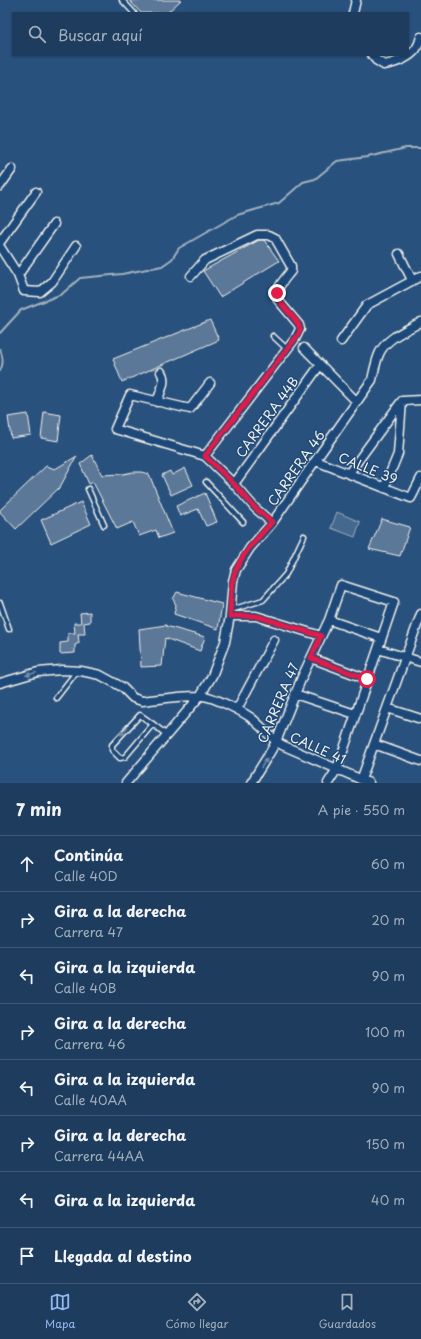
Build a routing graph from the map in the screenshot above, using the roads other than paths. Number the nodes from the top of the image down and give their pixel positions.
1 (122, 0) edge
2 (356, 0) edge
3 (133, 12) edge
4 (353, 12) edge
5 (421, 37) edge
6 (409, 55) edge
7 (373, 56) edge
8 (407, 56) edge
9 (12, 169) dead end
10 (0, 186) edge
11 (36, 192) dead end
12 (54, 224) dead end
13 (0, 242) edge
14 (76, 246) dead end
15 (0, 247) edge
16 (399, 254) dead end
17 (18, 275) junction
18 (191, 276) dead end
19 (421, 276) edge
20 (412, 280) junction
21 (421, 322) edge
22 (273, 336) dead end
23 (341, 342) dead end
24 (304, 348) dead end
25 (288, 349) junction
26 (320, 365) junction
27 (161, 372) dead end
28 (210, 383) dead end
29 (421, 400) edge
30 (356, 401) junction
31 (157, 402) junction
32 (402, 402) junction
33 (205, 456) junction
34 (316, 461) junction
35 (350, 473) junction
36 (421, 478) edge
37 (206, 482) dead end
38 (234, 484) junction
39 (384, 488) junction
40 (88, 489) dead end
41 (243, 522) dead end
42 (272, 522) junction
43 (104, 525) dead end
44 (304, 536) dead end
45 (0, 604) edge
46 (230, 613) junction
47 (420, 618) edge
48 (328, 620) junction
49 (9, 629) dead end
50 (321, 636) junction
51 (381, 638) junction
52 (274, 640) dead end
53 (378, 649) junction
54 (405, 656) junction
55 (311, 658) junction
56 (421, 662) edge
57 (78, 671) junction
58 (367, 679) junction
59 (0, 683) edge
60 (295, 694) junction
61 (200, 696) junction
62 (56, 698) dead end
63 (386, 708) junction
64 (236, 709) junction
65 (355, 714) junction
66 (421, 719) edge
67 (153, 724) junction
68 (167, 735) junction
69 (276, 742) junction
70 (374, 744) junction
71 (421, 761) edge
72 (336, 769) junction
73 (365, 781) edge
74 (126, 783) edge
75 (252, 783) edge
76 (328, 783) edge

1 - 3 lane
2 - 4 street
5 - 6 street
7 - 8 street
9 - 10 street
11 - 13 street
12 - 17 street
14 - 17 street
15 - 17 street
16 - 20 street
18 - 25 street
19 - 20 street
20 - 23 street
21 - 30 street, CARRERA 46
22 - 25 lane
24 - 26 street
25 - 33 street
26 - 30 street
26 - 38 street, CARRERA 44B
27 - 31 street
28 - 31 street
29 - 32 street
30 - 34 street, CARRERA 46
31 - 33 street
32 - 35 street
32 - 39 street
33 - 38 street
34 - 35 street, CALLE 39
34 - 42 street, CARRERA 46
35 - 39 street, CALLE 39
36 - 39 street, CALLE 39
37 - 41 lane
38 - 42 street
40 - 43 lane
42 - 46 street, CARRERA 46
44 - 46 lane
45 - 49 lane
46 - 50 street
46 - 61 street, CARRERA 46
47 - 54 street
48 - 50 street, CARRERA 47
48 - 51 street
48 - 51 street, CARRERA 47
50 - 55 street, CARRERA 47
51 - 53 street
52 - 64 street
53 - 54 street
53 - 58 street
54 - 56 street
54 - 63 street
55 - 58 street
55 - 60 street, CARRERA 47
57 -> 59 street
57 - 61 street
57 - 62 lane
58 - 65 street
60 - 65 street
60 - 69 street, CARRERA 47
61 - 64 street, CALLE 41
61 - 68 street, CARRERA 46
63 - 66 street
63 - 70 street
64 - 69 street, CALLE 41
65 - 72 street
67 -> 67 lane
67 - 68 lane
68 - 74 street, CARRERA 46
69 - 72 street, CALLE 41
75 -> 69 street, CARRERA 47
70 - 71 street
70 - 73 street
72 - 73 street, CALLE 41
72 - 76 street

